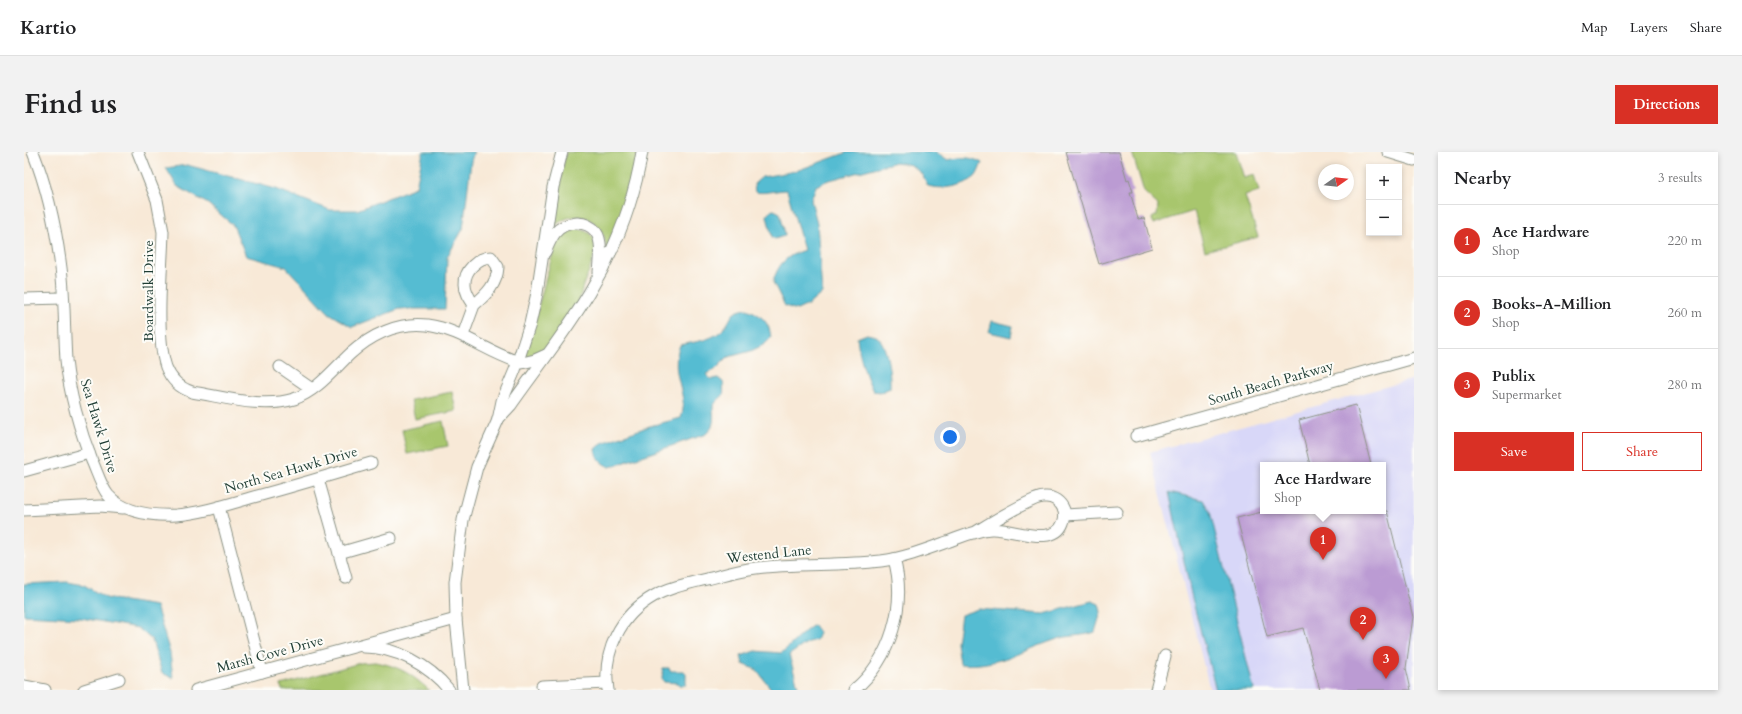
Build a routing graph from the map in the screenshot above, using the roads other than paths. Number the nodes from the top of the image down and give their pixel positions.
1 (33, 152) edge
2 (138, 152) edge
3 (562, 152) edge
4 (642, 152) edge
5 (1388, 152) edge
6 (1414, 160) edge
7 (542, 260) junction
8 (598, 276) junction
9 (64, 298) junction
10 (24, 299) edge
11 (474, 305) dead end
12 (463, 335) junction
13 (546, 355) junction
14 (1414, 358) edge
15 (518, 362) junction
16 (280, 367) dead end
17 (312, 389) junction
18 (498, 420) junction
19 (1136, 436) dead end
20 (89, 453) junction
21 (371, 463) dead end
22 (24, 471) edge
23 (318, 479) junction
24 (219, 507) junction
25 (128, 509) junction
26 (24, 510) edge
27 (1117, 512) dead end
28 (1065, 515) junction
29 (974, 532) junction
30 (391, 538) dead end
31 (339, 553) junction
32 (894, 559) junction
33 (346, 578) dead end
34 (456, 619) junction
35 (351, 648) junction
36 (1165, 656) dead end
37 (262, 672) junction
38 (119, 679) dead end
39 (24, 686) edge
40 (542, 686) dead end
41 (607, 687) edge
42 (45, 690) edge
43 (84, 690) edge
44 (196, 690) edge
45 (449, 690) edge
46 (463, 690) edge
47 (854, 690) edge
48 (1156, 690) edge

1 - 9 street, Sea Hawk Drive
2 - 17 street, Boardwalk Drive
3 - 7 street
4 - 8 street
5 - 6 street
7 - 8 street
7 - 15 street
8 - 13 street
9 - 10 street
9 - 20 street, Sea Hawk Drive
11 - 12 street
12 - 15 street, Boardwalk Drive
12 - 17 street, Boardwalk Drive
13 - 15 street
13 - 18 street
14 - 19 street, South Beach Parkway
15 - 18 street
16 - 17 street
18 - 34 street
20 - 22 street
20 - 25 street, Sea Hawk Drive
21 - 23 street, North Sea Hawk Drive
23 - 24 street, North Sea Hawk Drive
23 - 31 street
24 - 25 street, Sea Hawk Drive
24 - 37 street
25 - 26 street
27 - 28 street
28 - 29 street
28 - 29 street
29 - 32 street, Westend Lane
30 - 31 street
31 - 33 street
32 - 41 street, Westend Lane
32 - 47 street
34 - 35 street, Marsh Cove Drive
34 - 46 street
35 - 37 street, Marsh Cove Drive
35 - 45 street, Marsh Cove Drive
36 - 48 street
37 - 44 street, Marsh Cove Drive
38 - 43 street
39 - 42 street
40 - 41 street

